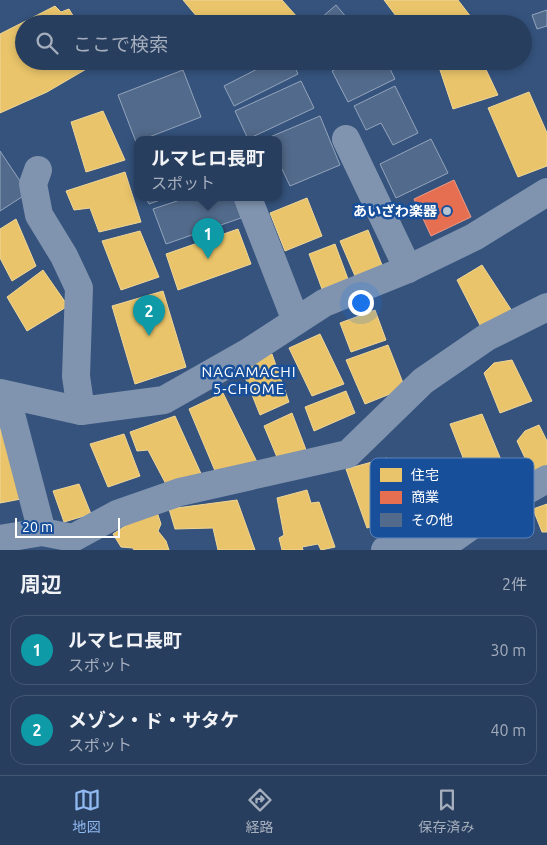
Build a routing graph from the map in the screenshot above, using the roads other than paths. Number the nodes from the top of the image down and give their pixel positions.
1 (346, 138) dead end
2 (38, 170) dead end
3 (547, 192) edge
4 (249, 201) edge
5 (408, 269) junction
6 (547, 307) edge
7 (296, 321) junction
8 (3, 394) edge
9 (81, 411) junction
10 (547, 479) edge
11 (534, 486) edge
12 (42, 532) junction
13 (454, 538) edge
14 (0, 540) edge
15 (74, 544) edge
16 (386, 550) edge

1 - 5 street
2 - 9 street
3 - 5 street
4 - 7 street
5 - 7 street
6 - 15 street
7 - 9 street
8 - 9 street
8 - 12 street
10 - 11 street
12 - 14 street
12 - 15 street
13 - 16 street

